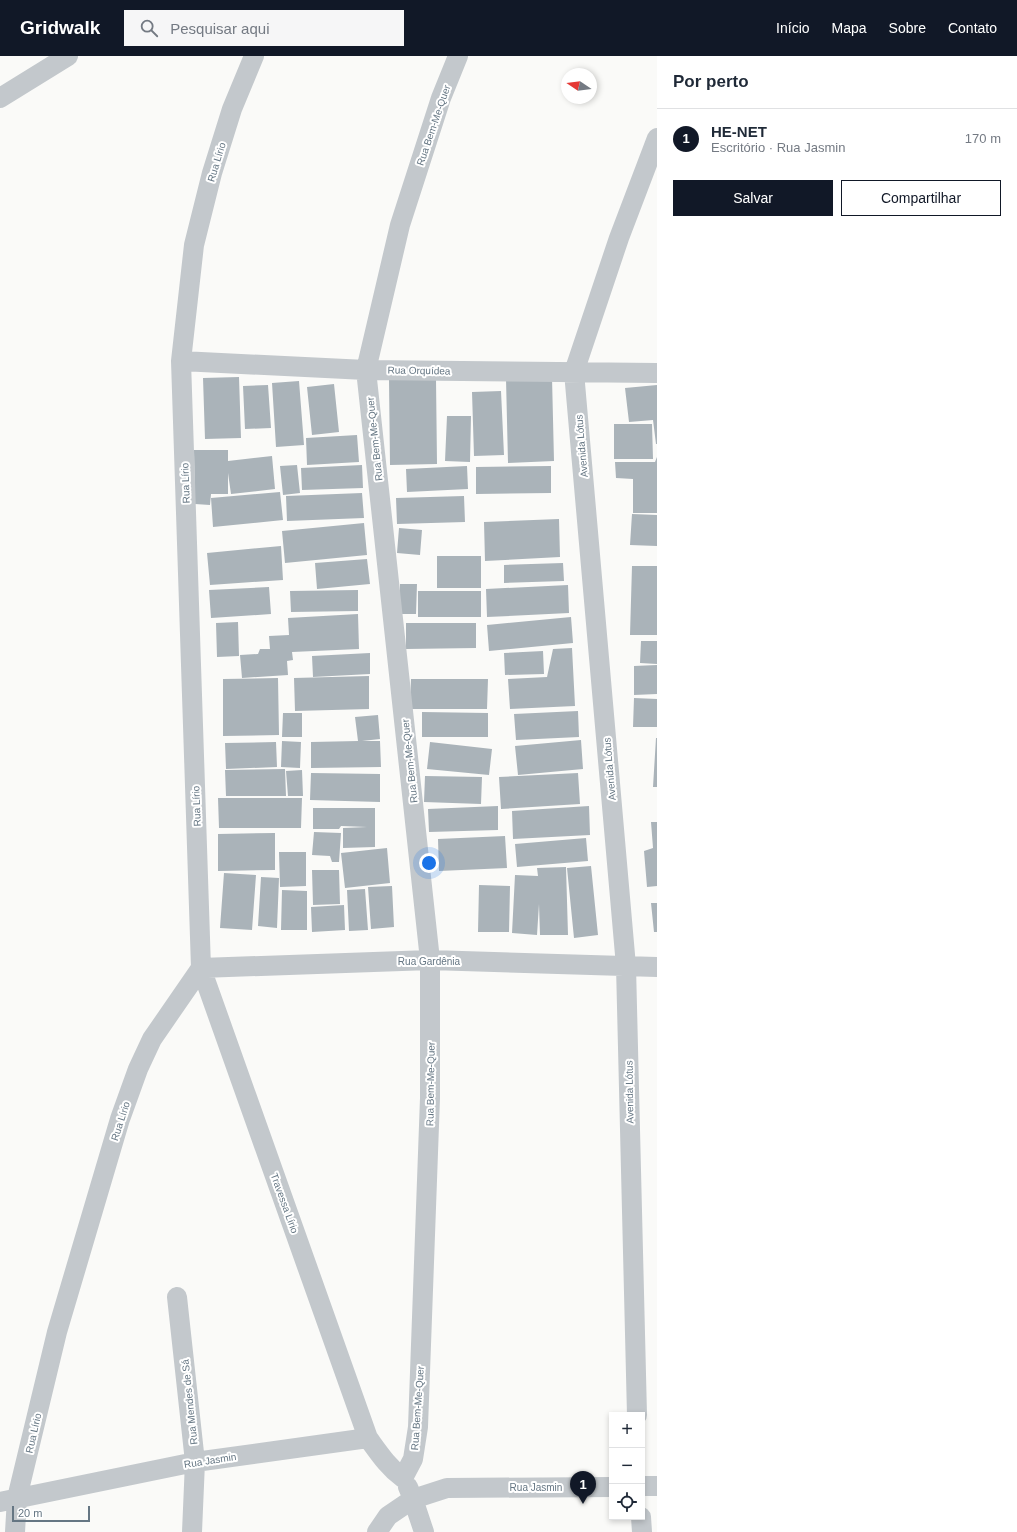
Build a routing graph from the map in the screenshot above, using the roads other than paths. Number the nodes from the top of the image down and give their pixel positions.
1 (68, 56) edge
2 (254, 56) edge
3 (458, 56) edge
4 (0, 98) edge
5 (657, 138) edge
6 (181, 361) junction
7 (366, 370) junction
8 (574, 372) junction
9 (657, 373) edge
10 (430, 960) junction
11 (626, 966) junction
12 (657, 967) edge
13 (201, 968) junction
14 (177, 1297) dead end
15 (637, 1412) edge
16 (368, 1438) junction
17 (195, 1462) junction
18 (403, 1478) junction
19 (645, 1486) edge
20 (657, 1486) edge
21 (609, 1487) edge
22 (413, 1499) junction
23 (9, 1500) edge
24 (641, 1520) edge
25 (15, 1532) edge
26 (192, 1532) edge
27 (377, 1532) edge
28 (424, 1532) edge
29 (642, 1532) edge

1 - 4 street
2 - 6 street, Rua Lírio
3 - 7 street, Rua Bem-Me-Quer
5 - 8 street, Avenida Lótus
6 - 7 street, Rua Orquídea
6 - 13 street, Rua Lírio
7 - 8 street, Rua Orquídea
7 - 10 street, Rua Bem-Me-Quer
8 - 9 street, Rua Orquídea
8 - 11 street, Avenida Lótus
10 - 11 street, Rua Gardênia
10 - 13 street, Rua Gardênia
10 - 18 street, Rua Bem-Me-Quer
11 - 12 street, Rua Gardênia
11 - 15 street, Avenida Lótus
13 - 16 street, Travessa Lírio
13 - 23 street, Rua Lírio
14 - 17 street, Rua Mendes de Sá
16 - 17 street, Rua Jasmin
16 - 18 street
17 - 23 street, Rua Jasmin
17 - 26 street, Rua Mendes de Sá
18 - 22 street
19 - 20 street
21 - 22 street, Rua Jasmin
22 - 27 street, Rua Jasmin
22 - 28 street
23 - 25 street, Rua Lírio
24 - 29 street

